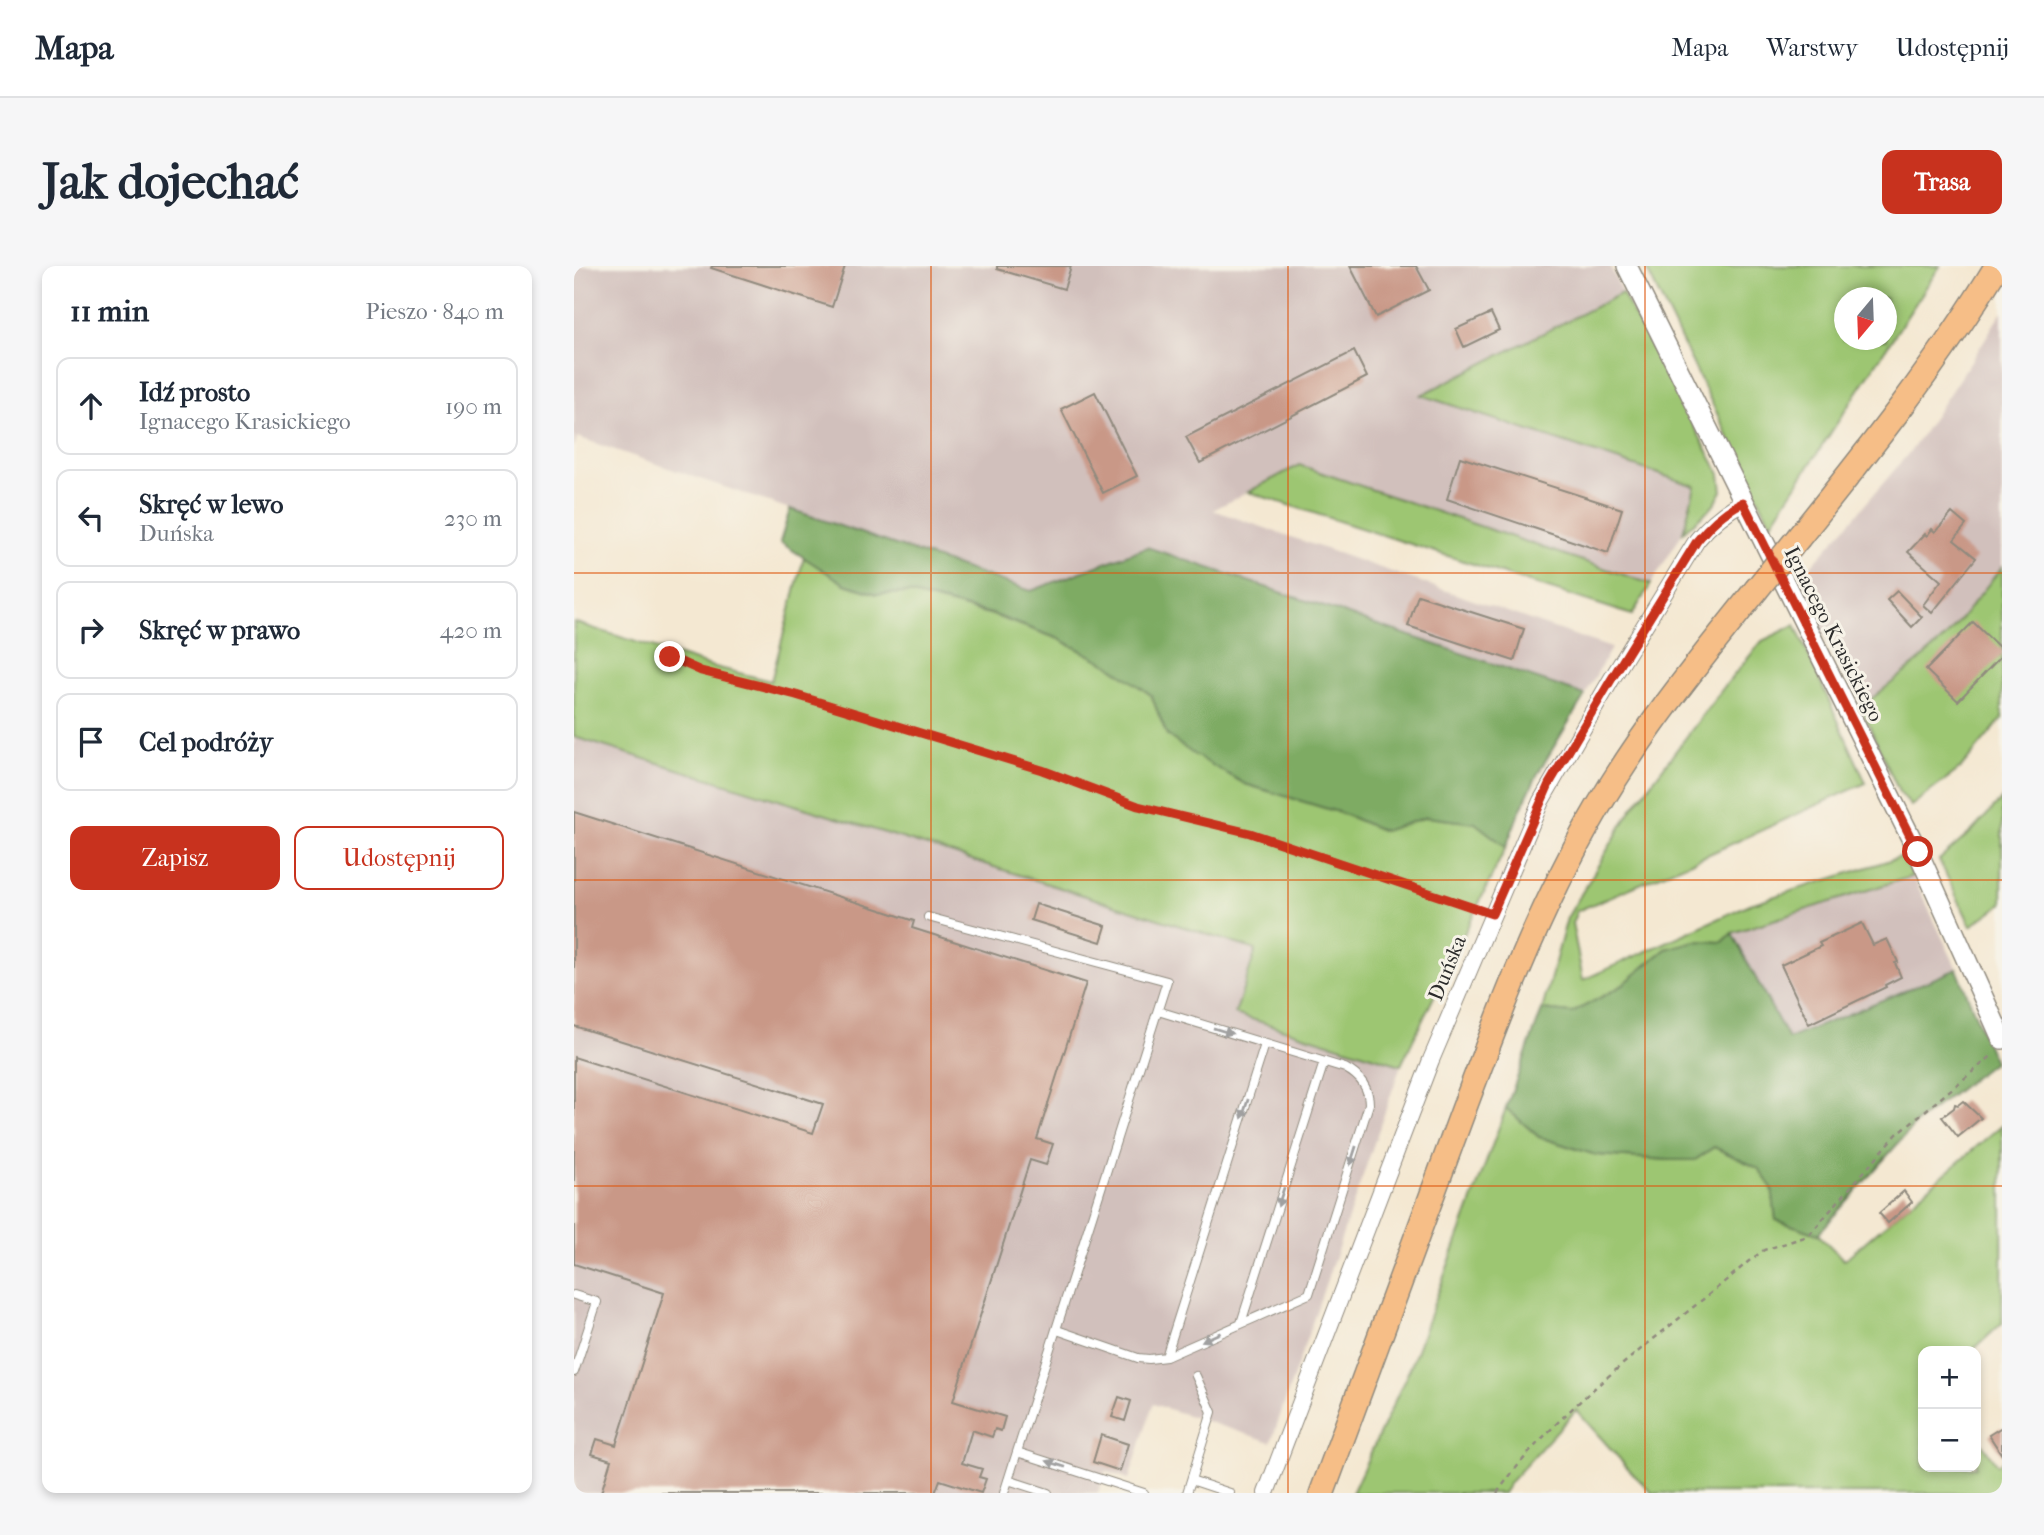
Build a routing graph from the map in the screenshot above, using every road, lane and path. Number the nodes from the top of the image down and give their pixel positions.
1 (1627, 266) edge
2 (1997, 266) edge
3 (1743, 502) junction
4 (670, 657) dead end
5 (1492, 914) junction
6 (928, 917) dead end
7 (1158, 1011) junction
8 (2000, 1029) edge
9 (1265, 1044) junction
10 (2002, 1048) edge
11 (1324, 1062) junction
12 (574, 1295) edge
13 (1241, 1323) junction
14 (1057, 1330) junction
15 (1166, 1357) junction
16 (574, 1372) edge
17 (1196, 1376) dead end
18 (1017, 1452) junction
19 (1008, 1480) junction
20 (1191, 1480) junction
21 (1004, 1493) edge
22 (1048, 1493) edge
23 (1144, 1493) edge
24 (1187, 1493) edge
25 (1230, 1493) edge
26 (1266, 1493) edge
27 (1322, 1493) edge
28 (1497, 1493) edge

1 - 3 street, Ignacego Krasickiego
2 - 27 main road, bridge
3 - 5 street, Duńska
3 - 8 street, Ignacego Krasickiego
4 - 5 path
5 - 26 street, Duńska
6 - 7 lane
7 -> 9 lane
7 - 14 lane
9 - 11 lane
9 -> 15 lane
10 - 28 path
11 -> 13 lane
11 -> 13 lane
12 - 16 lane
13 -> 15 lane
14 - 15 lane
14 - 18 lane
17 - 20 lane
18 - 19 lane
23 -> 18 lane
19 - 21 lane
19 - 22 lane
20 - 24 lane
20 - 25 lane

